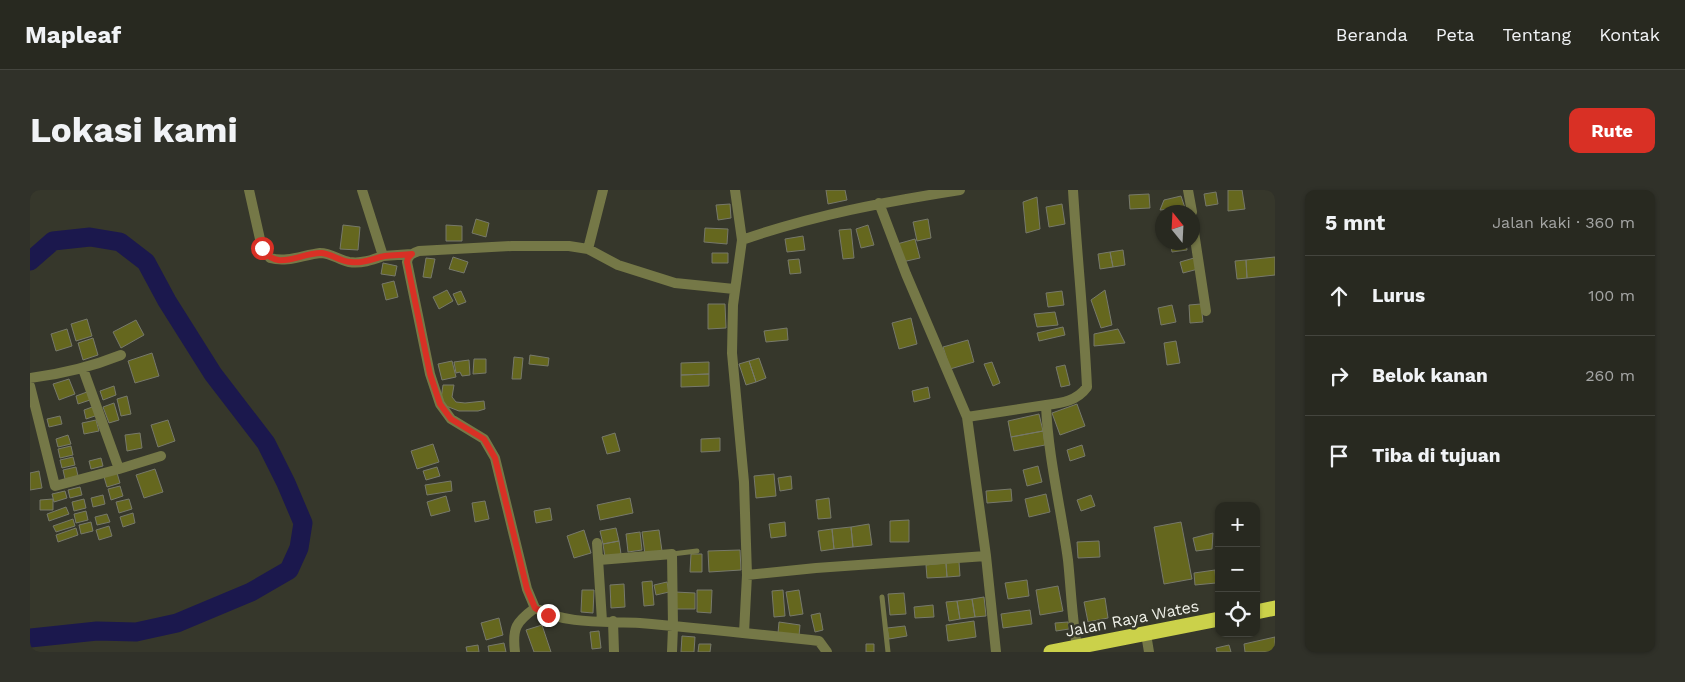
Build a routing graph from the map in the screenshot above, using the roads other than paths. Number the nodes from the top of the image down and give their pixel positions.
1 (249, 190) edge
2 (362, 190) edge
3 (603, 190) edge
4 (735, 190) edge
5 (1073, 190) edge
6 (1188, 190) edge
7 (953, 191) edge
8 (937, 192) edge
9 (879, 204) junction
10 (1191, 205) edge
11 (742, 240) junction
12 (588, 249) junction
13 (1197, 250) edge
14 (412, 254) junction
15 (383, 256) junction
16 (734, 290) junction
17 (1206, 311) dead end
18 (121, 355) dead end
19 (83, 369) junction
20 (30, 378) edge
21 (30, 386) edge
22 (1046, 404) junction
23 (967, 418) junction
24 (161, 456) dead end
25 (118, 469) junction
26 (597, 543) dead end
27 (698, 551) dead end
28 (672, 554) junction
29 (986, 556) junction
30 (599, 560) junction
31 (747, 575) junction
32 (882, 597) dead end
33 (535, 608) junction
34 (1275, 608) edge
35 (1260, 611) edge
36 (1215, 620) edge
37 (607, 621) junction
38 (674, 627) junction
39 (744, 633) junction
40 (1146, 634) junction
41 (1064, 650) edge
42 (515, 652) edge
43 (614, 652) edge
44 (672, 652) edge
45 (827, 652) edge
46 (888, 652) edge
47 (996, 652) edge
48 (1149, 652) edge

1 - 15 street
2 - 15 street
3 - 12 street
4 - 11 street
5 - 22 street
6 - 10 street
7 - 8 street
8 - 9 street
9 - 11 street
9 - 23 street
11 - 16 street
12 - 14 street
12 - 16 street
13 - 17 street
14 - 15 street
14 - 33 street
16 - 31 street
18 - 19 street
19 - 20 street
19 - 25 street
21 - 25 street
22 - 23 street
22 - 41 street
23 - 29 street
24 - 25 street
26 - 30 street
27 - 28 lane
28 - 30 street
28 - 38 street
29 - 31 street
29 - 47 street
30 - 37 street
31 - 39 street
32 - 46 lane
33 - 37 street
33 - 42 street
34 - 35 highway
36 - 40 highway, Jalan Raya Wates
37 - 38 street
37 - 43 street
38 - 39 street
38 - 44 street
39 - 45 street
40 - 41 highway, Jalan Raya Wates
40 - 48 street

